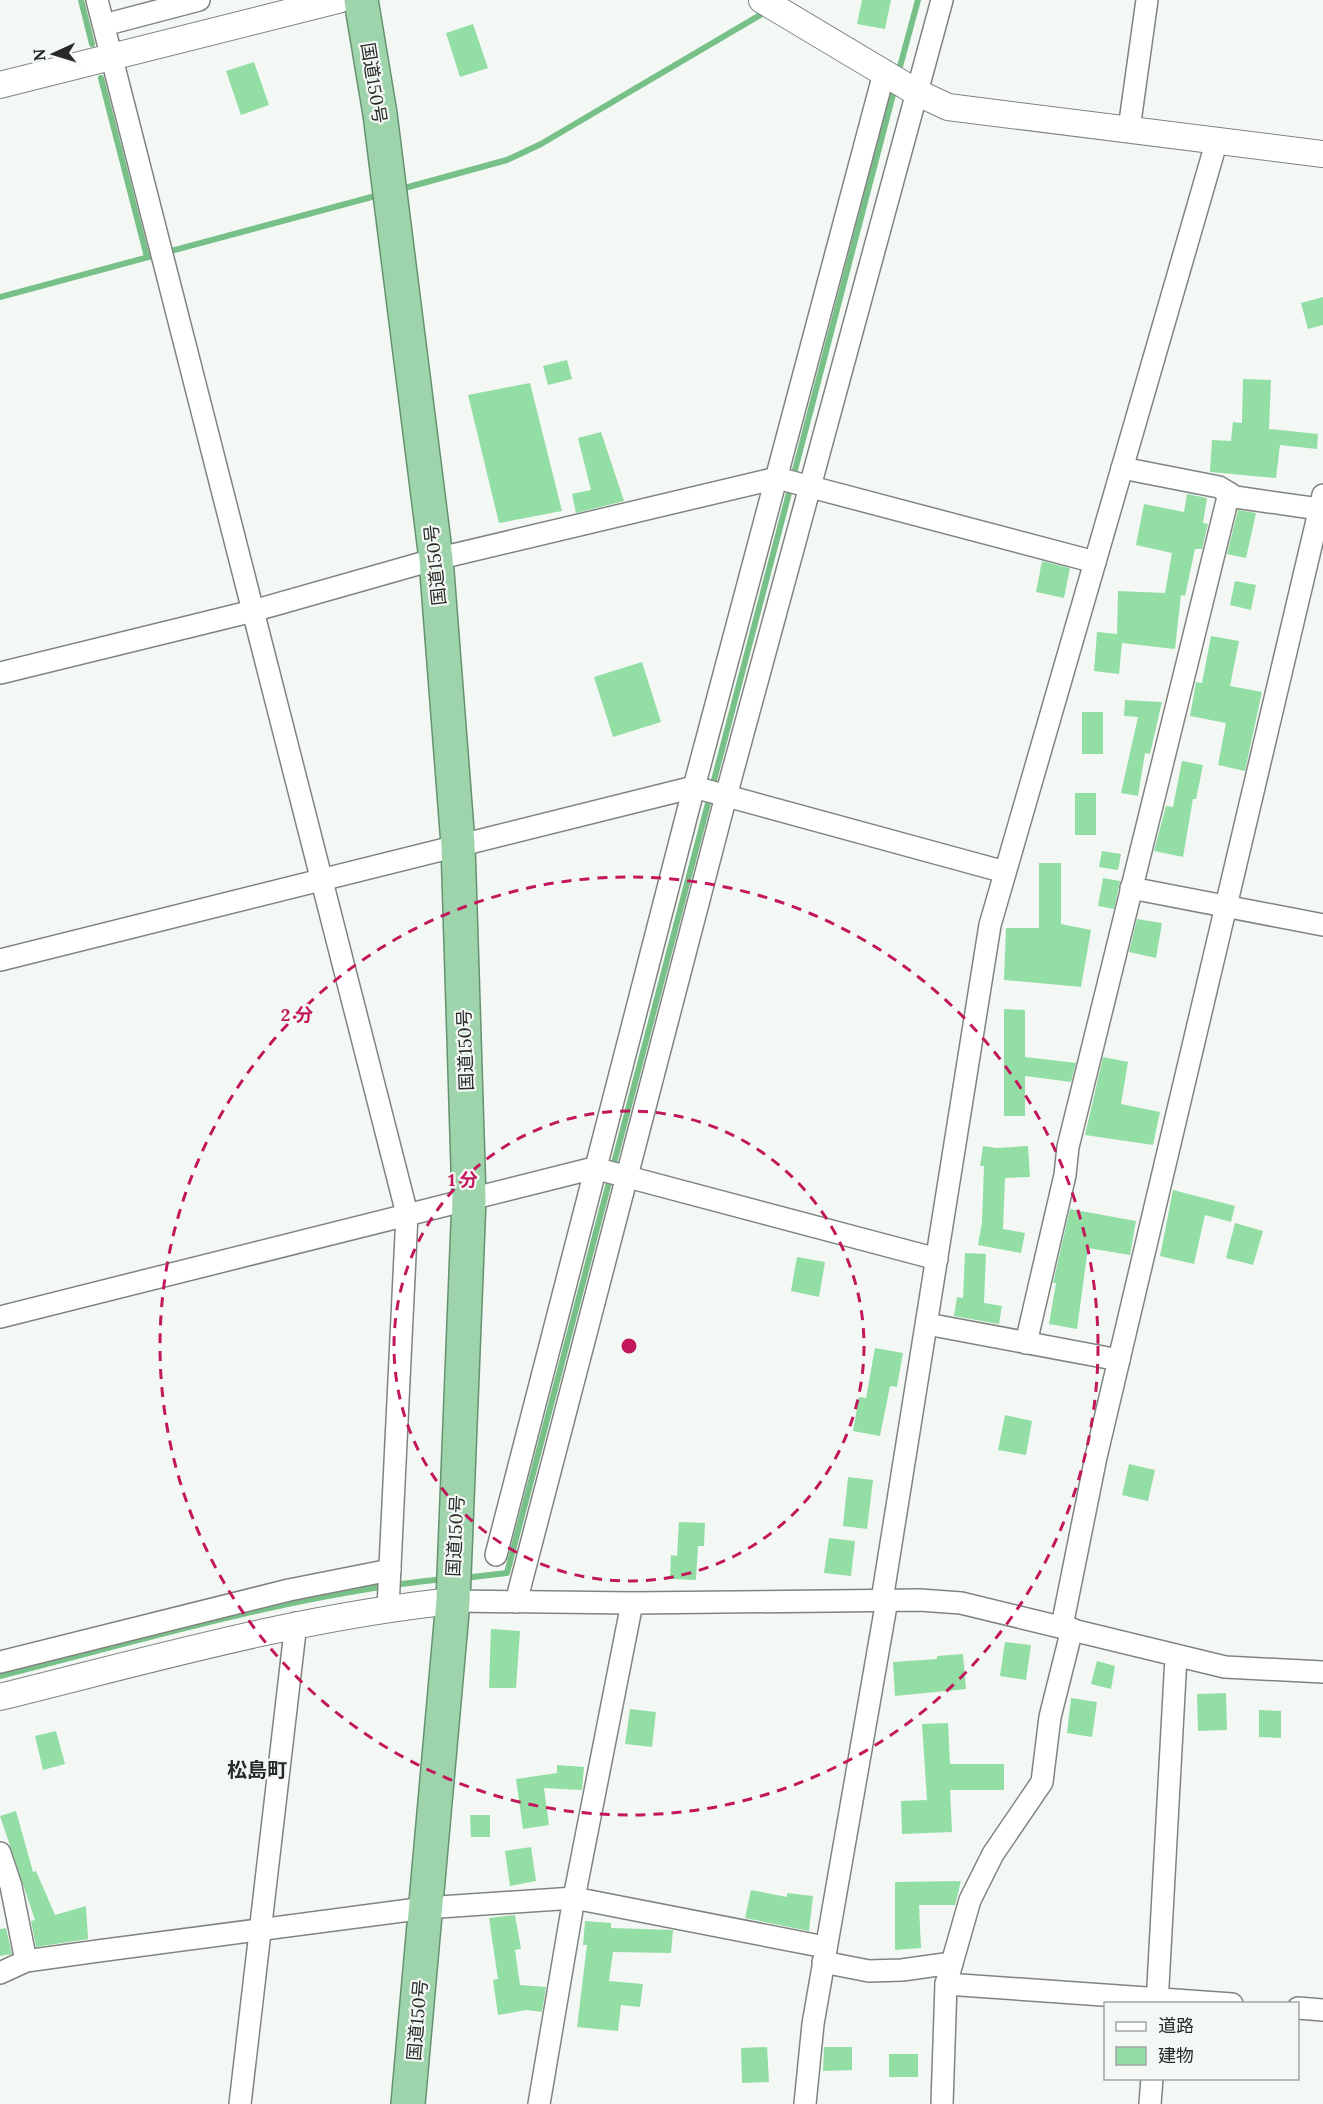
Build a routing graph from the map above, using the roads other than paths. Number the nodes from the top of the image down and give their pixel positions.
1 (97, 0) edge
2 (199, 0) edge
3 (338, 0) edge
4 (361, 0) edge
5 (762, 0) edge
6 (942, 0) edge
7 (1147, 0) edge
8 (104, 25) junction
9 (112, 57) junction
10 (884, 73) junction
11 (0, 85) edge
12 (916, 92) junction
13 (1129, 129) junction
14 (1217, 140) junction
15 (1323, 154) edge
16 (1122, 468) junction
17 (777, 478) junction
18 (810, 487) junction
19 (1229, 493) junction
20 (1321, 502) edge
21 (436, 558) junction
22 (1095, 562) junction
23 (253, 611) junction
24 (0, 673) edge
25 (694, 787) junction
26 (726, 796) junction
27 (458, 844) junction
28 (1005, 872) junction
29 (321, 878) junction
30 (1131, 888) junction
31 (1226, 904) junction
32 (1323, 925) edge
33 (0, 960) edge
34 (594, 1168) junction
35 (628, 1177) junction
36 (469, 1199) junction
37 (406, 1214) junction
38 (937, 1259) junction
39 (0, 1317) edge
40 (927, 1324) junction
41 (1026, 1343) junction
42 (1119, 1360) junction
43 (515, 1478) junction
44 (546, 1486) junction
45 (496, 1555) dead end
46 (390, 1570) junction
47 (884, 1600) junction
48 (453, 1601) junction
49 (516, 1602) junction
50 (632, 1603) junction
51 (388, 1608) junction
52 (297, 1623) junction
53 (1067, 1627) junction
54 (1176, 1657) junction
55 (0, 1662) edge
56 (1323, 1672) edge
57 (0, 1697) edge
58 (0, 1853) edge
59 (574, 1898) junction
60 (425, 1908) junction
61 (260, 1931) junction
62 (824, 1954) junction
63 (26, 1961) junction
64 (952, 1964) junction
65 (0, 1973) edge
66 (946, 1984) junction
67 (1157, 2001) edge
68 (1182, 2002) edge
69 (1299, 2008) edge
70 (1323, 2010) edge
71 (1152, 2080) edge
72 (240, 2104) edge
73 (408, 2104) edge
74 (539, 2104) edge
75 (805, 2104) edge
76 (942, 2104) edge
77 (1150, 2104) edge

1 - 8 street
2 - 8 street
3 - 9 street
4 - 21 highway, 国道150号
5 - 10 street
6 - 12 street
7 - 13 street
8 - 9 street
9 - 11 street
9 - 23 street
10 - 12 street
10 - 17 street
12 - 13 street
12 - 18 street
13 - 14 street
14 - 15 street
14 - 16 street
16 - 19 street
16 - 22 street
17 - 18 street
17 - 21 street
17 - 25 street
18 - 22 street
18 - 26 street
19 - 20 street
19 - 30 street
20 - 31 street
21 - 23 street
21 - 27 highway, 国道150号
22 - 28 street
23 - 24 street
23 - 29 street
25 - 26 street
25 - 27 street
25 - 34 street
26 - 28 street
26 - 35 street
27 - 29 street
27 - 36 highway, 国道150号
28 - 38 street
29 - 33 street
29 - 37 street
30 - 31 street
30 - 41 street
31 - 32 street
31 - 42 street
34 - 35 street
34 - 36 street
34 - 43 street
35 - 38 street
35 - 44 street
36 - 37 street
36 - 48 highway, 国道150号
37 - 39 street
37 - 46 street
38 - 40 street
40 - 41 street
40 - 47 street
41 - 42 street
42 - 53 street
43 - 44 street
43 - 45 street
44 - 49 street
46 - 51 street
46 - 55 street
47 - 50 street
47 - 53 street
47 - 62 street
48 - 49 street
48 - 51 street
48 - 60 highway, 国道150号
49 - 50 street
50 - 59 street
51 - 52 street
52 - 57 street
52 - 61 street
53 - 54 street
53 - 64 street
54 - 56 street
54 - 67 street
58 - 63 street
59 - 60 street
59 - 62 street
59 - 74 street
60 - 61 street
60 - 73 highway, 国道150号
61 - 63 street
61 - 72 street
62 - 64 street
62 - 75 street
63 - 65 street
64 - 66 street
66 - 67 street
66 - 76 street
67 - 68 street
69 - 70 street
71 - 77 street

